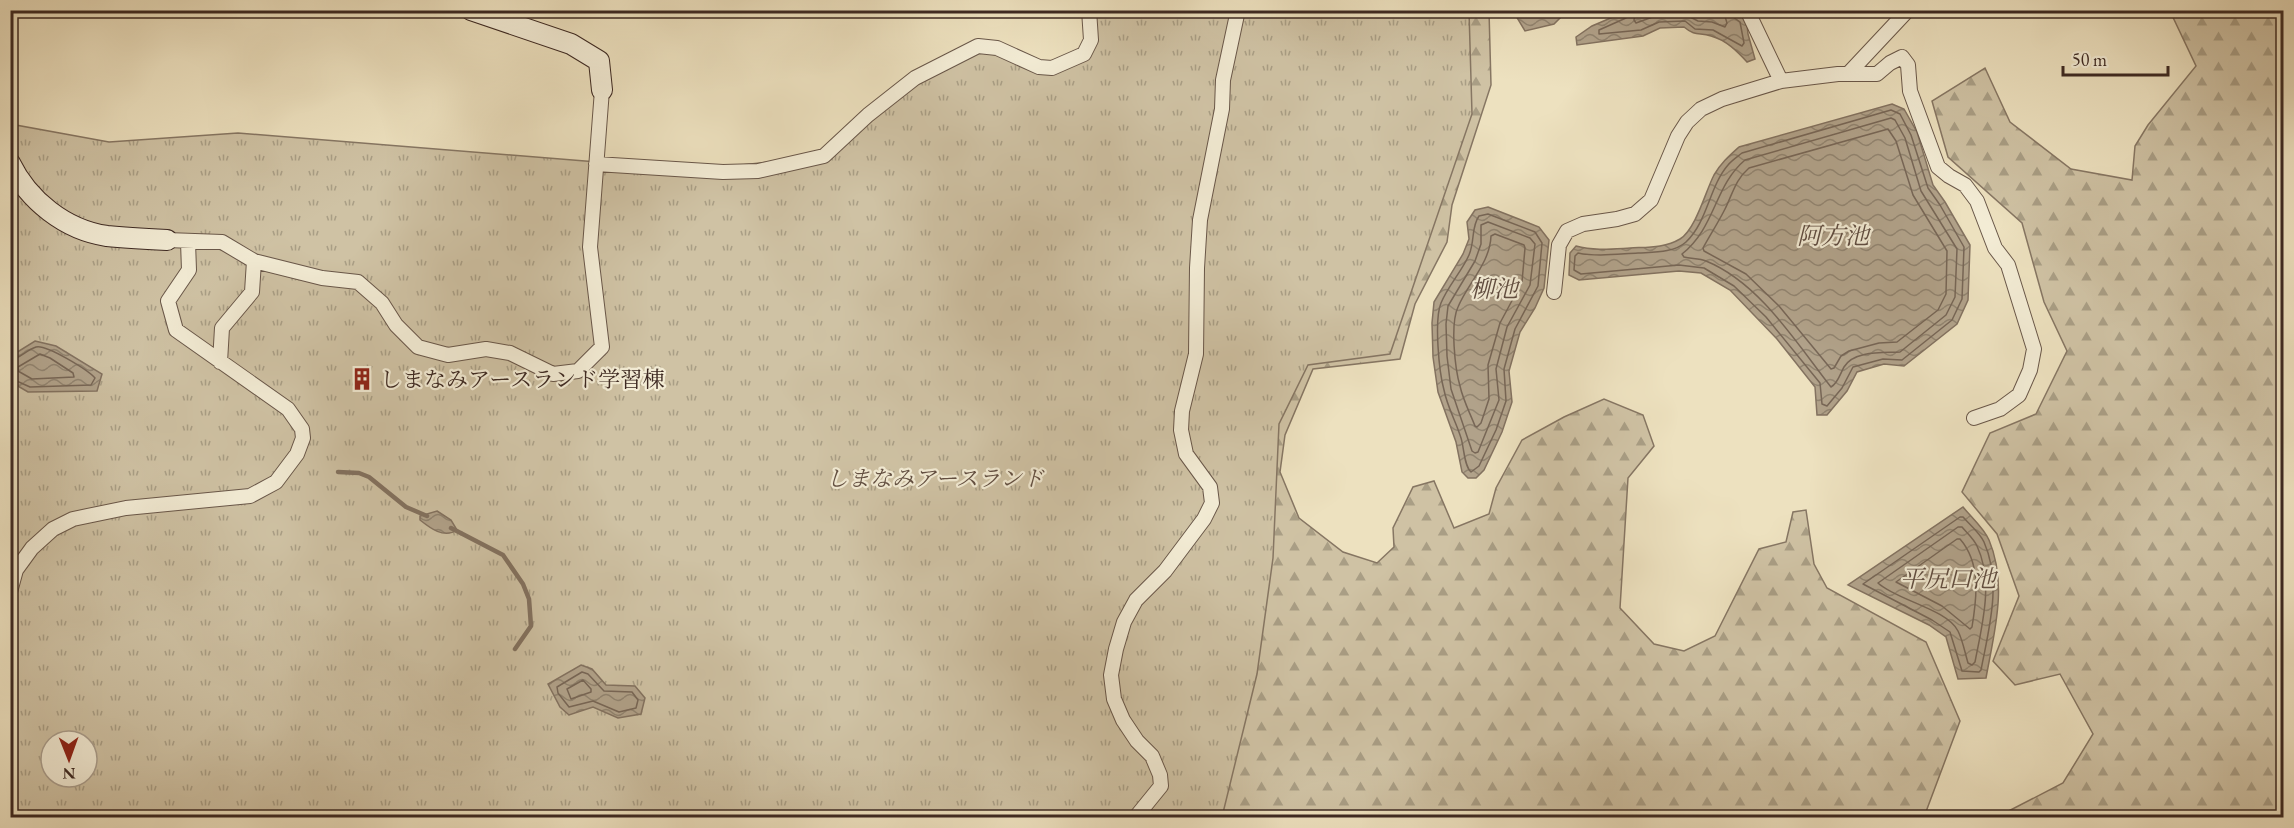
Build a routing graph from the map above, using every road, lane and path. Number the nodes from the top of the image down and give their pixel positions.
1 (471, 10) edge
2 (1089, 10) edge
3 (1238, 10) edge
4 (1747, 10) edge
5 (1908, 10) edge
6 (1848, 74) junction
7 (1782, 81) junction
8 (602, 90) joint
9 (10, 163) edge
10 (596, 164) junction
11 (167, 240) joint
12 (188, 242) junction
13 (254, 261) junction
14 (1554, 292) dead end
15 (220, 362) junction
16 (1974, 418) dead end
17 (10, 592) edge
18 (1135, 818) edge

1 - 8 street
2 - 10 street
3 - 18 street
4 - 7 street
5 - 6 street
6 - 7 street
6 - 16 street
7 - 14 street
8 - 10 street
9 - 11 street
10 - 13 street
11 - 12 street
12 - 13 street
12 - 15 street
13 - 15 street
15 - 17 street

